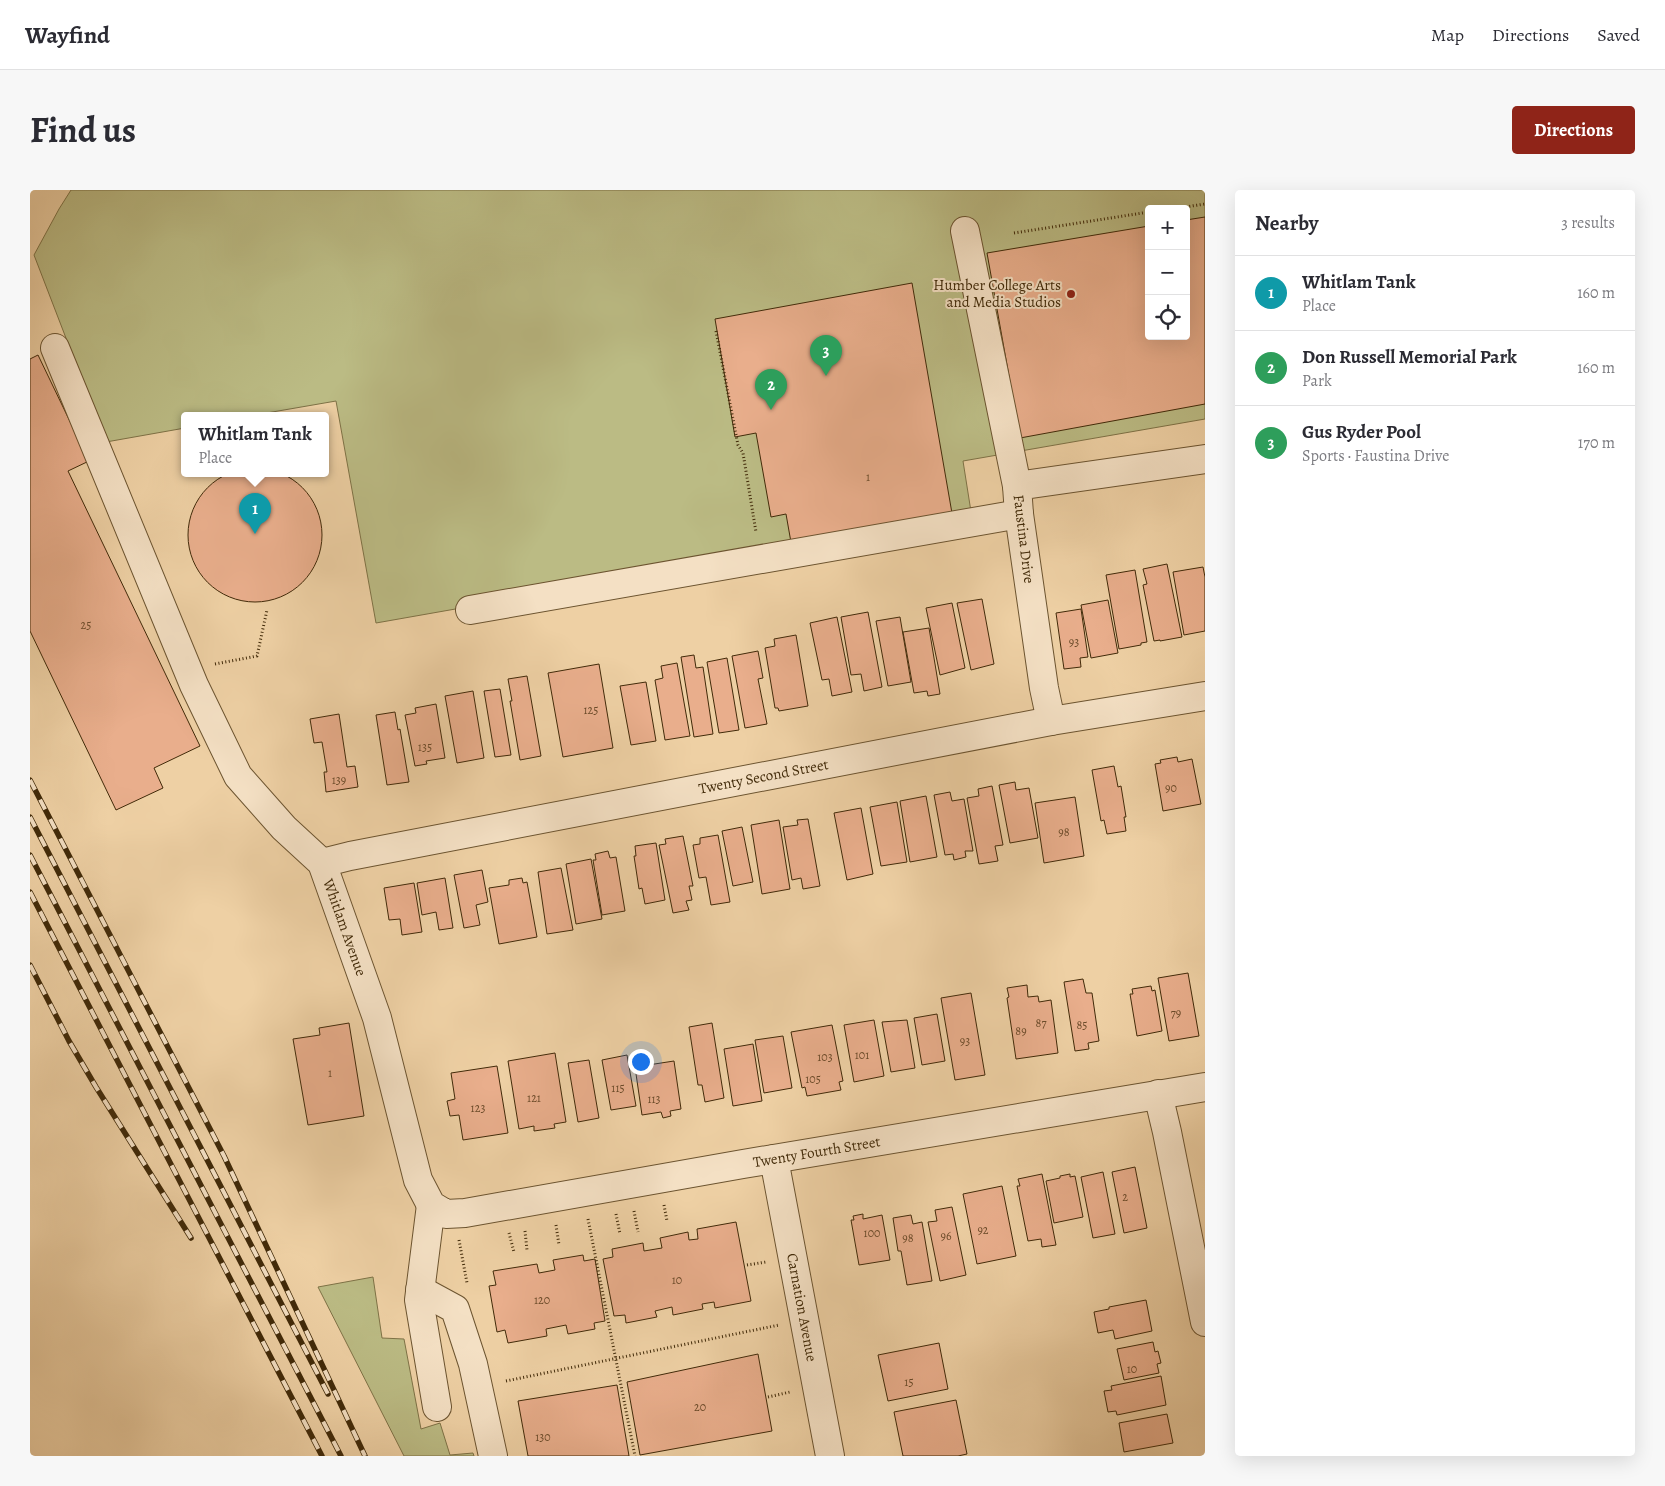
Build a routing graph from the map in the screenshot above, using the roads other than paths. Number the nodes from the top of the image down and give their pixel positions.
1 (965, 231) dead end
2 (56, 348) dead end
3 (1205, 459) edge
4 (1017, 486) junction
5 (1019, 514) junction
6 (470, 610) dead end
7 (1205, 696) edge
8 (1051, 720) junction
9 (322, 862) junction
10 (1205, 1087) edge
11 (1158, 1094) junction
12 (774, 1159) junction
13 (432, 1205) junction
14 (420, 1290) junction
15 (1205, 1322) edge
16 (437, 1407) dead end
17 (493, 1456) edge
18 (830, 1456) edge

1 - 4 street
2 - 9 street, Whitlam Avenue
3 - 4 street, Faustina Drive
4 - 5 street, Faustina Drive
5 - 6 street
5 - 8 street, Faustina Drive
7 - 8 street, Twenty Second Street
8 - 9 street, Twenty Second Street
9 - 13 street, Whitlam Avenue
10 - 11 street, Twenty Fourth Street
11 - 12 street, Twenty Fourth Street
11 - 15 street
12 - 13 street, Twenty Fourth Street
12 - 18 street, Carnation Avenue
13 - 14 street
14 - 16 street
14 - 17 street

